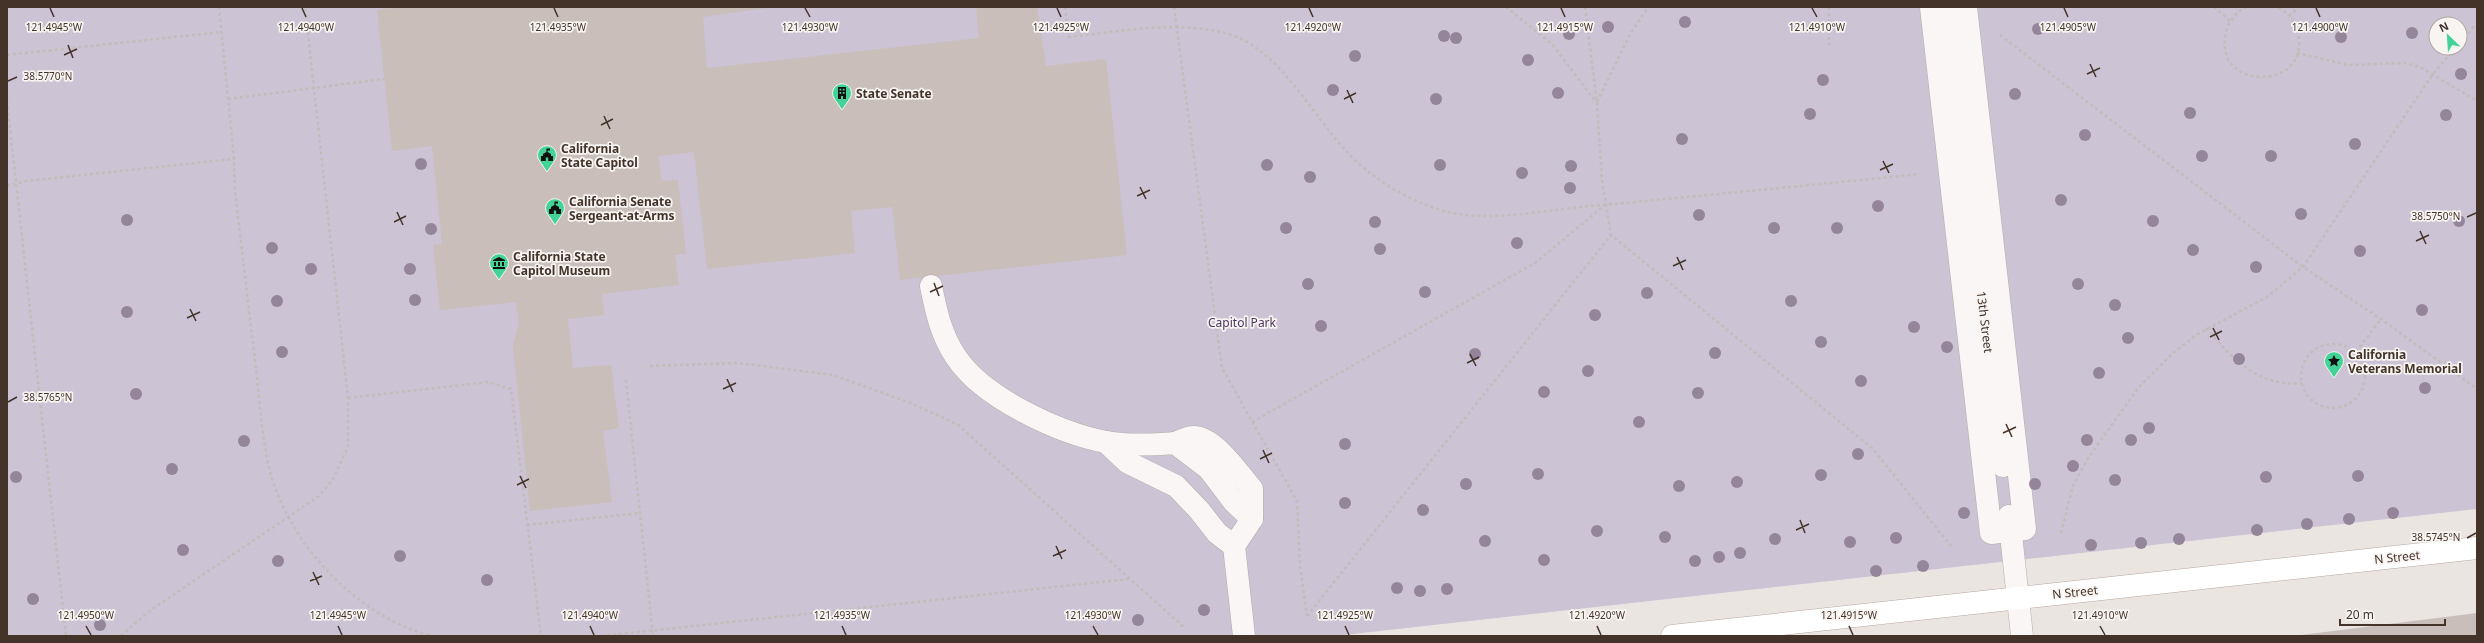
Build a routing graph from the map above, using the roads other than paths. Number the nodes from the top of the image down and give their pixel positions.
1 (1932, 7) edge
2 (1960, 8) edge
3 (931, 286) dead end
4 (1106, 442) junction
5 (2011, 530) junction
6 (1234, 546) junction
7 (2477, 548) edge
8 (2017, 598) junction
9 (1244, 636) edge
10 (1672, 636) edge
11 (2022, 636) edge

1 - 5 street
2 - 5 street
3 - 4 street
4 - 6 street
4 - 6 street
5 - 8 street
6 - 9 street
7 - 8 main road, N Street
8 - 10 main road, N Street
8 - 11 street

